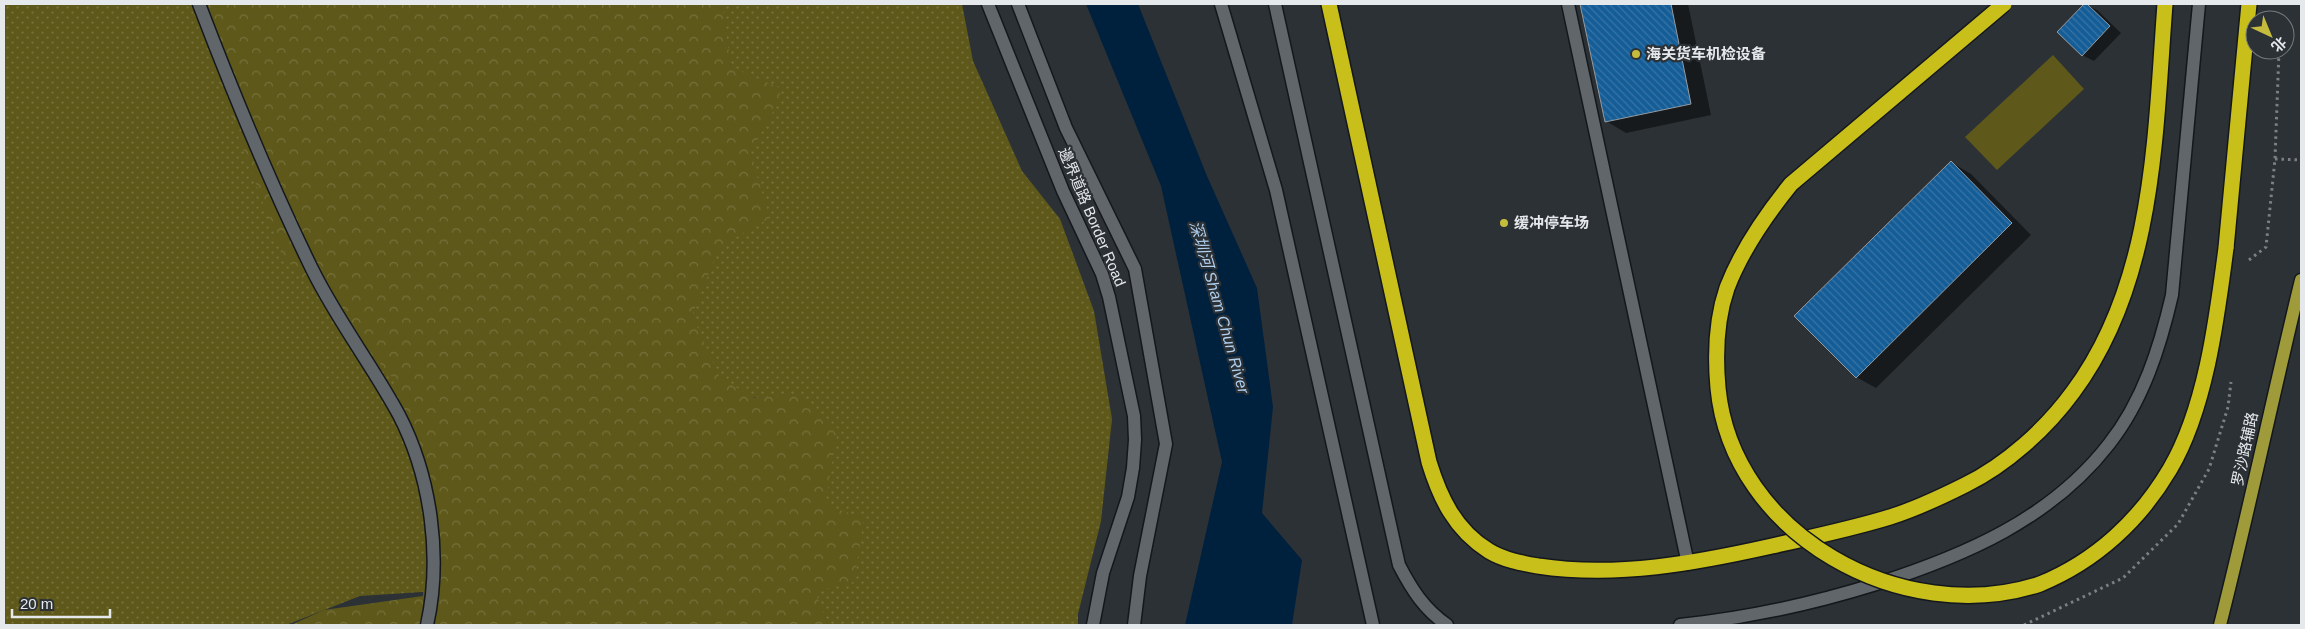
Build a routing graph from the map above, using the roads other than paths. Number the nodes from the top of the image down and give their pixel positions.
1 (199, 4) edge
2 (988, 4) edge
3 (1018, 4) edge
4 (1221, 4) edge
5 (1275, 4) edge
6 (1329, 4) edge
7 (1568, 4) edge
8 (2004, 4) edge
9 (2165, 4) edge
10 (2199, 4) edge
11 (2249, 4) edge
12 (2301, 280) edge
13 (1692, 563) junction
14 (427, 625) edge
15 (1093, 625) edge
16 (1134, 625) edge
17 (1373, 625) edge
18 (1447, 625) edge
19 (1680, 625) edge
20 (2220, 625) edge

1 - 14 lane
2 - 15 lane, 邊界道路 Border Road
3 - 16 lane
4 - 17 lane
5 - 18 lane
6 - 13 highway
7 - 13 lane
8 - 11 highway, bridge
9 - 13 highway
10 - 19 lane
12 - 20 main road, 罗沙路辅路

